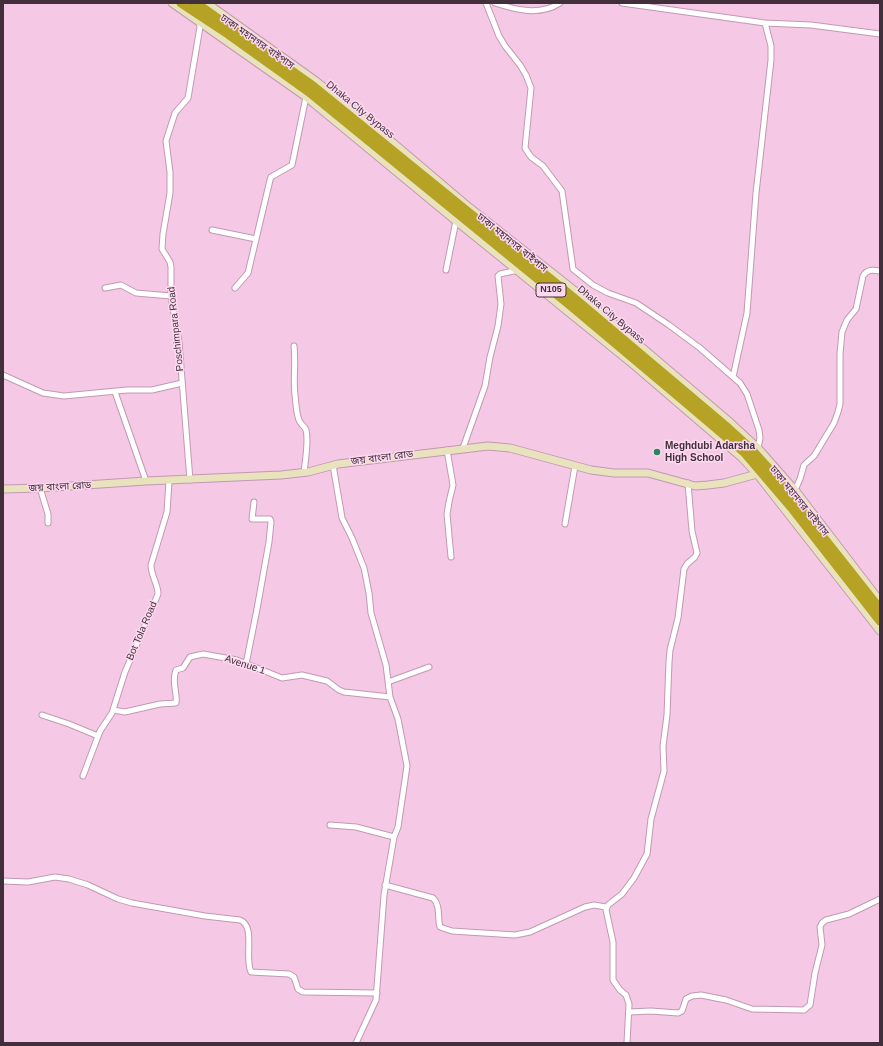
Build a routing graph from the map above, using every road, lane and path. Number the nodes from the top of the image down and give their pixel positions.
1 (172, 3) edge
2 (181, 3) edge
3 (196, 3) edge
4 (207, 3) edge
5 (486, 3) edge
6 (495, 3) edge
7 (560, 3) edge
8 (622, 3) edge
9 (199, 21) junction
10 (765, 23) junction
11 (880, 34) edge
12 (306, 97) junction
13 (456, 221) junction
14 (212, 230) dead end
15 (256, 240) junction
16 (446, 270) dead end
17 (518, 270) junction
18 (880, 271) edge
19 (105, 288) dead end
20 (235, 288) dead end
21 (171, 296) junction
22 (294, 346) dead end
23 (3, 375) edge
24 (733, 377) junction
25 (182, 383) junction
26 (115, 392) junction
27 (463, 448) junction
28 (758, 448) junction
29 (447, 450) junction
30 (332, 465) junction
31 (575, 466) junction
32 (304, 473) junction
33 (757, 474) junction
34 (190, 480) junction
35 (146, 481) junction
36 (169, 481) junction
37 (688, 484) junction
38 (40, 488) junction
39 (3, 489) edge
40 (795, 490) junction
41 (254, 502) dead end
42 (48, 523) dead end
43 (566, 524) dead end
44 (451, 556) dead end
45 (880, 601) edge
46 (880, 609) edge
47 (880, 621) edge
48 (880, 631) edge
49 (246, 664) junction
50 (429, 668) dead end
51 (388, 682) junction
52 (390, 697) junction
53 (113, 710) junction
54 (42, 715) dead end
55 (98, 736) junction
56 (82, 776) dead end
57 (330, 826) dead end
58 (394, 837) junction
59 (3, 881) edge
60 (385, 885) junction
61 (880, 900) edge
62 (606, 907) junction
63 (377, 993) junction
64 (629, 1012) junction
65 (356, 1043) edge
66 (626, 1043) edge

1 - 9 main road
2 - 47 highway, ঢাকা মহানগর বাইপাস / N105
3 - 46 highway, Dhaka City Bypass / N105
4 - 28 main road
5 - 24 street
6 - 7 street
8 - 10 street
9 - 12 main road
9 - 21 street, Poschimpara Road
10 - 11 street
10 - 24 street
12 - 13 main road
12 - 15 street
13 - 16 street
13 - 17 main road
14 - 15 street
15 - 20 street
17 - 27 street
17 - 33 main road
18 - 40 street
19 - 21 street
21 - 25 street, Poschimpara Road
22 - 32 street
23 - 26 street
24 - 28 street
25 - 26 street
25 - 34 street, Poschimpara Road
26 - 35 street
27 - 29 main road, জয় বাংলা রোড
27 - 31 main road, জয় বাংলা রোড
28 - 40 main road
29 - 30 main road, জয় বাংলা রোড
29 - 44 street
30 - 32 main road, জয় বাংলা রোড
30 - 51 street
31 - 37 main road, জয় বাংলা রোড
31 - 43 street
32 - 34 main road, জয় বাংলা রোড
33 - 37 main road, জয় বাংলা রোড
33 - 48 main road
34 - 36 main road, জয় বাংলা রোড
35 - 36 main road, জয় বাংলা রোড
35 - 38 main road, জয় বাংলা রোড
36 - 53 street, Bot Tola Road
37 - 62 street
38 - 39 main road, জয় বাংলা রোড
38 - 42 street
40 - 45 main road
41 - 49 street
49 - 52 street, Avenue 1
49 - 53 street, Avenue 1
50 - 51 street
51 - 52 street
52 - 58 street
53 - 55 street, Bot Tola Road
54 - 55 street
55 - 56 street, Bot Tola Road
57 - 58 street
58 - 60 street
59 - 63 street
60 - 62 street
60 - 63 street
61 - 64 street
62 - 64 street
63 - 65 street
64 - 66 street

